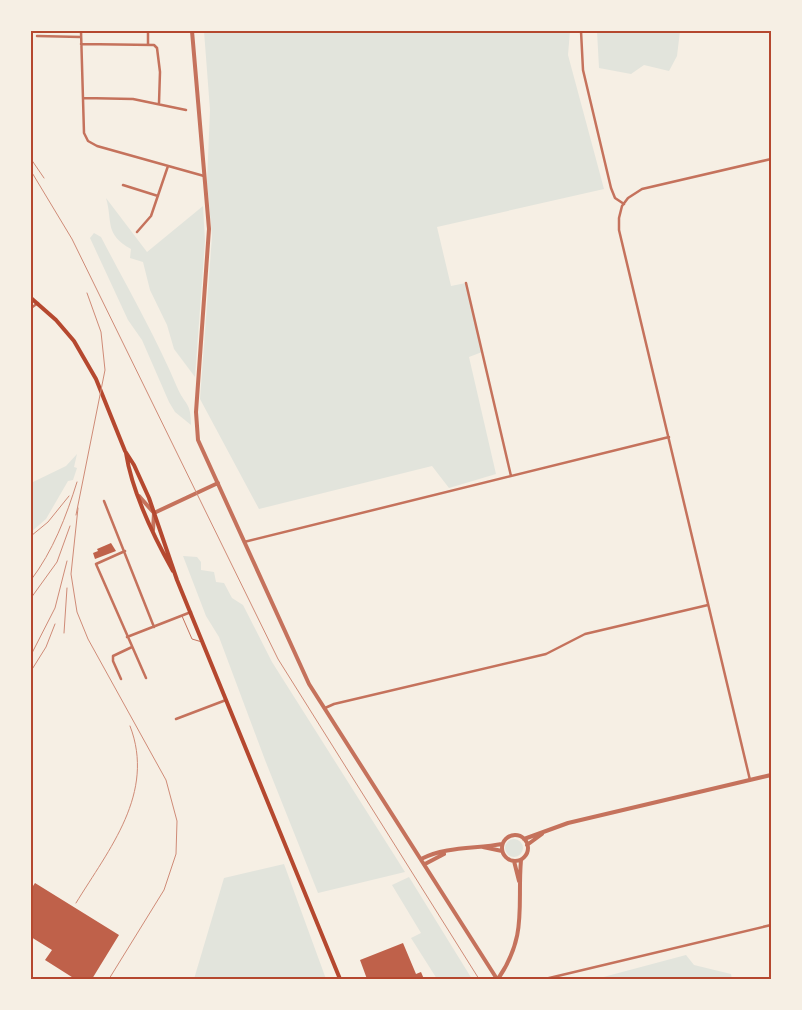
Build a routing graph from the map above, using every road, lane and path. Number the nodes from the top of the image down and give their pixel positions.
1 (81, 31) edge
2 (148, 31) edge
3 (192, 31) edge
4 (581, 31) edge
5 (37, 36) dead end
6 (81, 37) junction
7 (81, 44) junction
8 (148, 45) junction
9 (83, 98) junction
10 (159, 103) junction
11 (186, 110) dead end
12 (771, 159) edge
13 (168, 166) junction
14 (204, 176) junction
15 (123, 185) dead end
16 (158, 196) junction
17 (624, 204) junction
18 (137, 232) dead end
19 (466, 283) dead end
20 (31, 298) edge
21 (38, 303) junction
22 (31, 308) edge
23 (669, 438) junction
24 (125, 451) junction
25 (511, 477) junction
26 (218, 483) junction
27 (139, 496) junction
28 (104, 501) dead end
29 (154, 513) junction
30 (153, 530) junction
31 (244, 542) junction
32 (125, 551) junction
33 (177, 580) junction
34 (708, 605) junction
35 (191, 612) junction
36 (182, 615) junction
37 (154, 627) junction
38 (127, 637) junction
39 (203, 643) junction
40 (132, 647) junction
41 (146, 678) dead end
42 (121, 679) dead end
43 (226, 700) junction
44 (324, 709) junction
45 (176, 719) dead end
46 (771, 775) edge
47 (750, 780) junction
48 (544, 833) junction
49 (524, 839) junction
50 (502, 844) junction
51 (527, 845) junction
52 (481, 846) junction
53 (502, 851) junction
54 (449, 852) junction
55 (421, 859) junction
56 (521, 860) junction
57 (514, 861) junction
58 (425, 864) junction
59 (520, 885) junction
60 (771, 926) edge
61 (340, 979) edge
62 (498, 979) edge
63 (545, 979) edge

1 - 6 street
2 - 8 street
3 - 14 street
4 - 17 street
5 - 6 street
6 - 7 street
7 - 8 street
7 - 9 street
8 - 10 street
9 - 10 street
9 - 13 street
10 - 11 street
12 - 17 street
13 - 14 street
13 - 16 street
14 - 26 street
15 - 16 street
16 - 18 street
17 - 23 street
19 - 25 street
20 - 21 main road
21 - 22 street
21 - 24 main road
23 - 25 street
23 - 34 street
24 - 27 main road
24 - 29 main road
25 - 31 street
26 - 29 street
26 - 31 street
27 - 29 street
27 - 30 main road
28 - 32 street
29 - 30 street
29 - 33 main road
30 - 33 main road
31 - 44 street
32 - 37 street
32 - 38 street
33 - 35 main road
34 - 44 street
34 - 47 street
35 - 36 street
35 - 39 main road
36 - 37 street
36 - 39 lane
37 - 38 street
38 - 40 street
39 - 43 main road
40 - 41 street
40 - 42 street
43 - 45 street
43 - 61 main road
44 - 55 street
46 - 47 street
47 - 48 street
48 - 49 street
48 - 51 street
49 - 50 street
49 - 51 street
50 - 52 street
50 - 53 street
51 - 56 street
52 - 53 street
52 - 54 street
53 - 57 street
54 - 55 street
54 - 58 street
55 - 58 street
56 - 57 street
56 - 59 street
57 - 59 street
58 - 62 street
59 - 62 street
60 - 63 street

